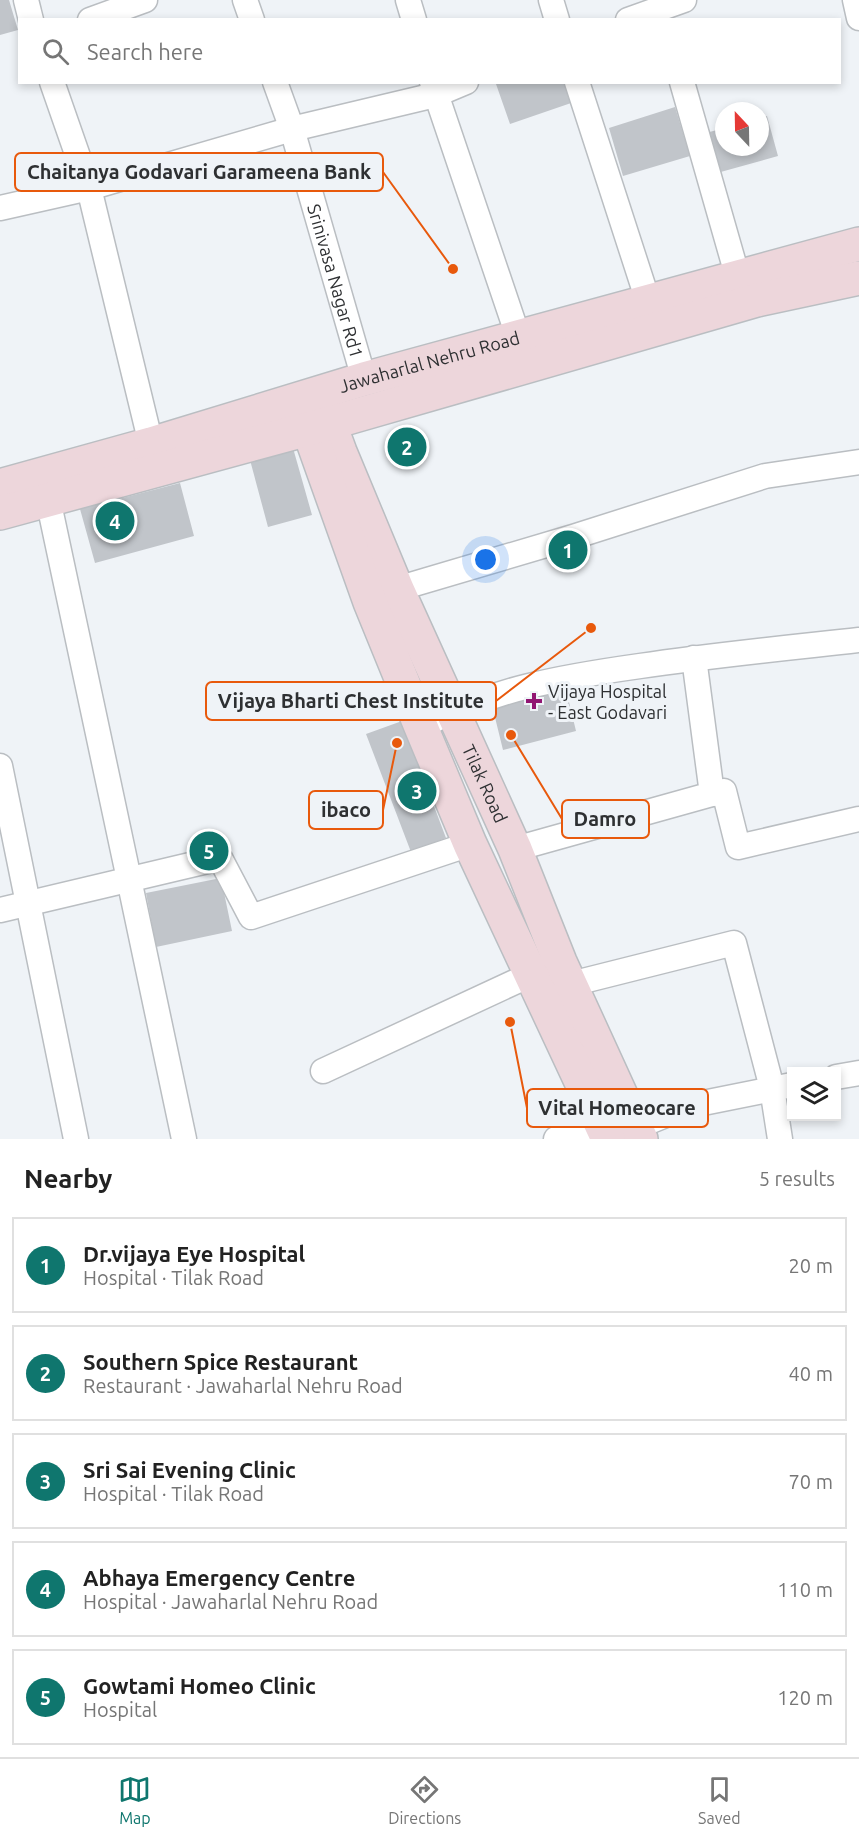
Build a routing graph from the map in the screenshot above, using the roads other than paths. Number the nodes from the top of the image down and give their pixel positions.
1 (26, 0) edge
2 (145, 0) edge
3 (245, 0) edge
4 (408, 0) edge
5 (551, 0) edge
6 (684, 0) edge
7 (855, 0) edge
8 (662, 9) edge
9 (30, 18) edge
10 (96, 18) edge
11 (251, 18) edge
12 (413, 18) edge
13 (556, 18) edge
14 (633, 18) edge
15 (859, 18) edge
16 (53, 84) edge
17 (276, 84) edge
18 (457, 84) edge
19 (578, 84) edge
20 (683, 84) edge
21 (434, 89) edge
22 (292, 129) junction
23 (89, 188) junction
24 (0, 208) edge
25 (859, 244) edge
26 (738, 278) junction
27 (859, 278) edge
28 (648, 301) junction
29 (518, 336) junction
30 (364, 379) junction
31 (314, 411) junction
32 (151, 444) junction
33 (859, 462) edge
34 (0, 486) edge
35 (45, 487) junction
36 (0, 513) edge
37 (384, 595) junction
38 (859, 640) edge
39 (694, 658) junction
40 (451, 710) junction
41 (420, 727) junction
42 (0, 766) edge
43 (712, 794) junction
44 (859, 819) edge
45 (470, 844) junction
46 (514, 849) junction
47 (128, 880) junction
48 (27, 903) junction
49 (0, 910) edge
50 (532, 974) junction
51 (571, 984) junction
52 (323, 1071) dead end
53 (859, 1073) edge
54 (841, 1076) edge
55 (782, 1087) edge
56 (621, 1132) edge
57 (76, 1139) edge
58 (184, 1139) edge
59 (556, 1139) edge
60 (780, 1139) edge

1 - 9 street
2 - 10 street
3 - 11 street
4 - 12 street
5 - 13 street
6 - 8 street
7 - 15 street
8 - 14 street
16 - 23 street
17 - 22 street, Srinivasa Nagar Rd1
18 - 21 street
19 - 28 street
20 - 26 street
21 - 22 street
21 - 29 street
22 - 23 street
22 - 30 street, Srinivasa Nagar Rd1
23 - 24 street
23 - 32 street
25 - 26 main road, Jawaharlal Nehru Road
26 - 28 main road, Jawaharlal Nehru Road
27 - 31 main road, Jawaharlal Nehru Road
28 - 29 main road, Jawaharlal Nehru Road
29 - 30 main road, Jawaharlal Nehru Road
30 - 31 main road, Jawaharlal Nehru Road
31 - 32 main road, Jawaharlal Nehru Road
31 - 35 main road, Jawaharlal Nehru Road
31 - 37 main road, Tilak Road
32 - 35 main road, Jawaharlal Nehru Road
33 - 37 street
34 - 35 main road, Jawaharlal Nehru Road
35 - 36 main road, Jawaharlal Nehru Road
35 - 47 street
37 - 40 main road, Tilak Road
37 - 41 main road, Tilak Road
38 - 39 street
39 - 40 street
39 - 43 street
40 - 41 street
40 - 46 main road, Tilak Road
41 - 45 main road, Tilak Road
42 - 48 street
43 - 44 street
43 - 46 street
45 - 47 street
45 - 50 main road, Tilak Road
46 - 51 main road, Tilak Road
47 - 48 street
47 - 58 street
48 - 49 street
48 - 57 street
50 - 52 street
50 - 56 main road, Tilak Road
51 - 55 street
51 - 56 main road, Tilak Road
53 - 54 street
55 - 56 street
55 - 60 street
56 - 59 street

